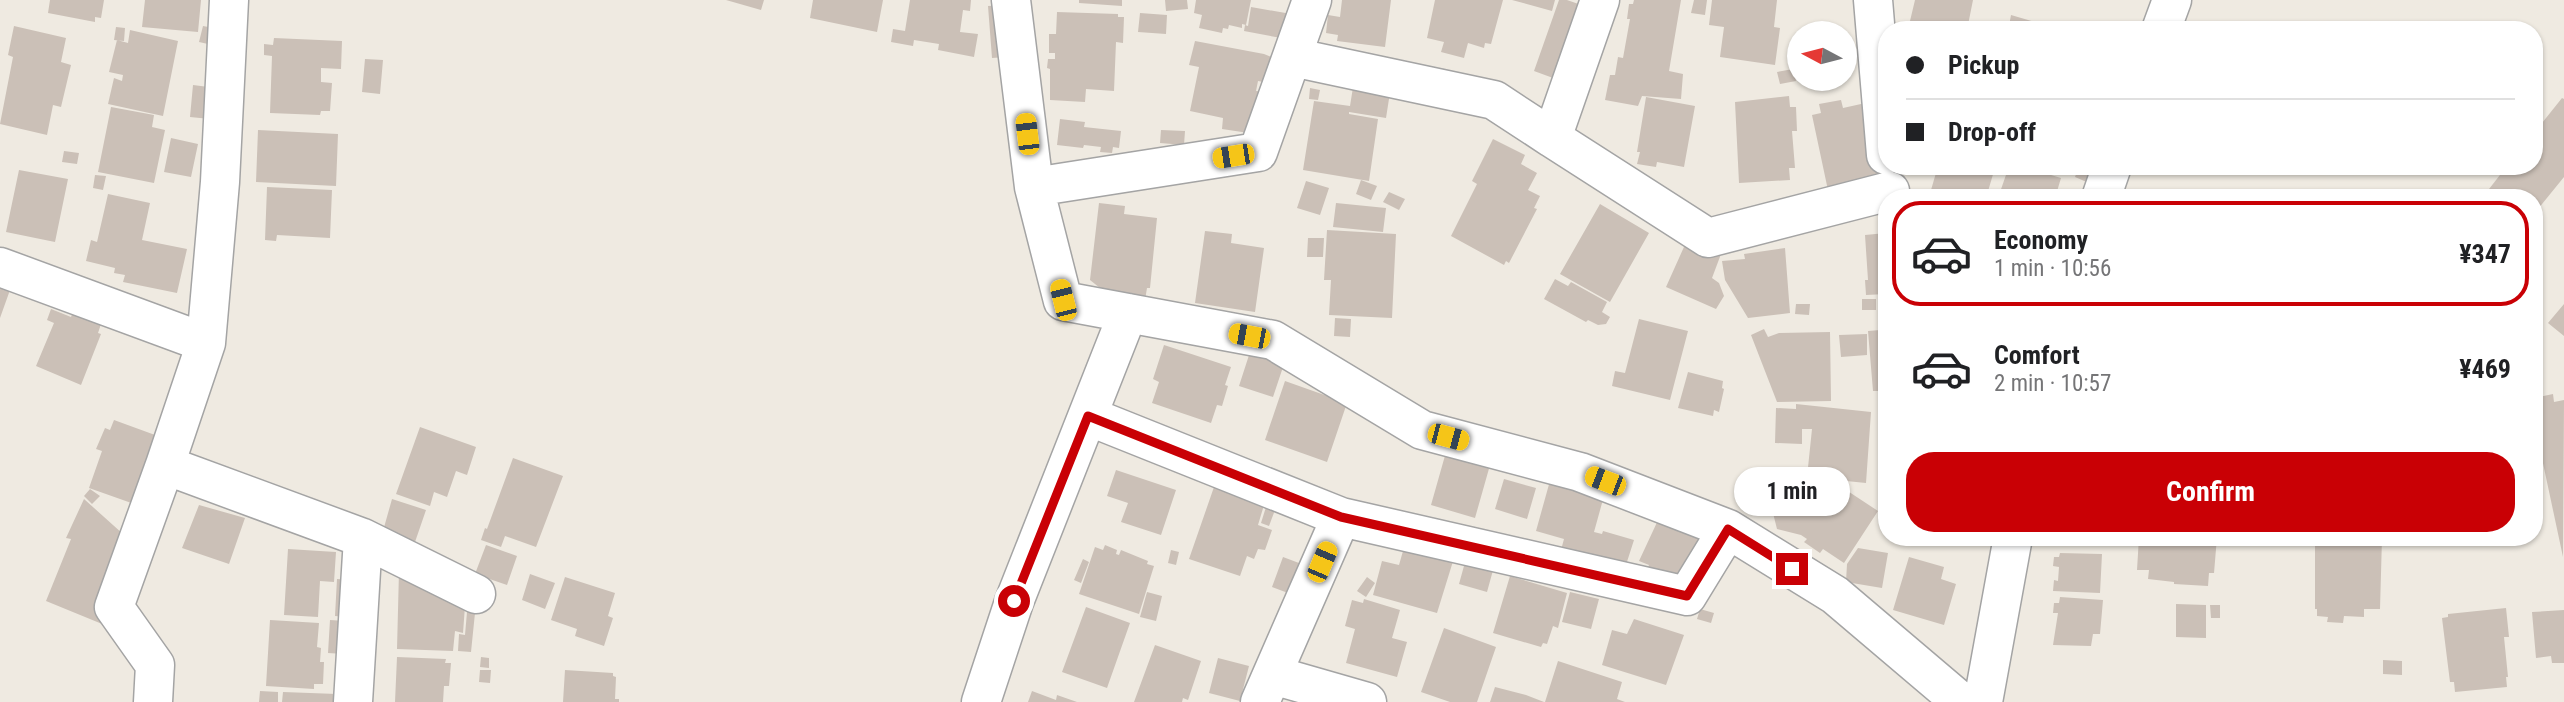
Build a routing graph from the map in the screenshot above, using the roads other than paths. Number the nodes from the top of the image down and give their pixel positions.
1 (229, 0) edge
2 (1011, 0) edge
3 (1312, 0) edge
4 (1600, 0) edge
5 (1873, 0) edge
6 (2172, 0) edge
7 (2164, 21) edge
8 (1878, 52) edge
9 (1292, 57) junction
10 (1552, 138) junction
11 (1890, 178) edge
12 (1034, 187) junction
13 (0, 267) edge
14 (1128, 313) junction
15 (206, 343) junction
16 (1088, 416) junction
17 (164, 465) junction
18 (1341, 517) junction
19 (1728, 529) junction
20 (363, 538) junction
21 (2011, 546) edge
22 (476, 594) dead end
23 (1266, 689) edge
24 (153, 702) edge
25 (353, 702) edge
26 (981, 702) edge
27 (1367, 702) edge
28 (1961, 702) edge
29 (1983, 702) edge

1 - 15 street
2 - 12 street
3 - 9 street
4 - 10 street
5 - 8 street
6 - 7 street
9 - 10 street
9 - 12 street
10 - 11 street
12 - 14 street
13 - 15 street
14 - 16 street
14 - 19 street
15 - 17 street
16 - 18 street
16 - 26 street
17 - 20 street
17 - 24 street
18 - 19 street
18 - 23 street
19 - 28 street
20 - 22 street
20 - 25 street
21 - 29 street
23 - 27 street

